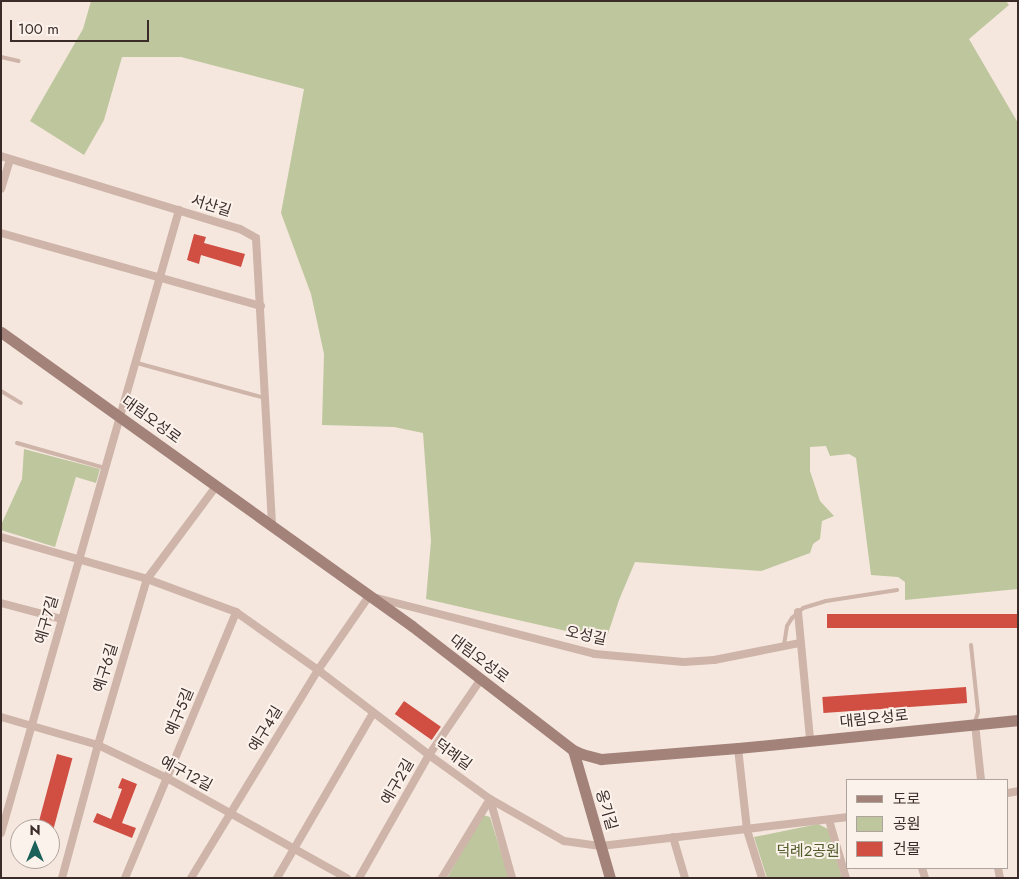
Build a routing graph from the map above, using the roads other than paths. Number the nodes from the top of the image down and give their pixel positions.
1 (1, 57) edge
2 (19, 61) dead end
3 (1, 156) edge
4 (10, 159) junction
5 (1, 189) edge
6 (179, 210) junction
7 (1, 233) edge
8 (160, 279) junction
9 (261, 306) junction
10 (1, 332) edge
11 (137, 363) junction
12 (1, 391) edge
13 (266, 399) junction
14 (21, 403) dead end
15 (120, 416) junction
16 (17, 443) dead end
17 (105, 468) junction
18 (217, 485) junction
19 (272, 526) junction
20 (1, 537) edge
21 (78, 558) junction
22 (147, 579) junction
23 (897, 590) dead end
24 (369, 596) junction
25 (1, 603) edge
26 (236, 612) junction
27 (798, 612) junction
28 (61, 619) junction
29 (800, 643) junction
30 (784, 645) junction
31 (972, 645) dead end
32 (318, 670) junction
33 (481, 679) junction
34 (373, 713) junction
35 (1, 717) edge
36 (1018, 720) edge
37 (975, 724) junction
38 (31, 725) junction
39 (810, 740) junction
40 (98, 745) junction
41 (738, 748) junction
42 (573, 750) junction
43 (429, 755) junction
44 (167, 778) junction
45 (981, 779) edge
46 (490, 799) junction
47 (5, 807) edge
48 (231, 814) junction
49 (846, 817) edge
50 (829, 820) junction
51 (747, 830) junction
52 (1, 832) edge
53 (673, 837) junction
54 (601, 846) junction
55 (294, 850) junction
56 (62, 878) edge
57 (125, 878) edge
58 (191, 878) edge
59 (278, 878) edge
60 (347, 878) edge
61 (359, 878) edge
62 (442, 878) edge
63 (512, 878) edge
64 (610, 878) edge
65 (685, 878) edge
66 (762, 878) edge
67 (846, 878) edge

1 - 2 lane
3 - 4 street, 서산길
4 - 5 street
4 - 6 street, 서산길
6 - 8 street, 예구7길
6 - 9 street, 서산길
7 - 8 street
8 - 9 street
8 - 11 street, 예구7길
9 - 13 street, 서산길
10 - 15 street, 대림오성로
11 - 13 lane
11 - 15 street, 예구7길
12 - 14 lane
13 - 19 street, 서산길
15 - 17 street, 예구7길
15 - 18 street, 대림오성로
16 - 17 lane
17 - 21 street, 예구7길
18 - 19 street, 대림오성로
18 - 22 street, 예구6길
19 - 24 street, 대림오성로
20 - 21 street, 덕례길
21 - 22 street, 덕례길
21 - 28 street, 예구7길
22 - 26 street, 덕례길
22 - 40 street, 예구6길
23 - 27 lane
24 - 30 street, 오성길
24 - 32 street, 예구4길
24 - 33 street, 대림오성로
25 - 28 street
26 - 32 street, 덕례길
26 - 44 street, 예구5길
27 - 29 street
27 - 30 lane
28 - 38 street, 예구7길
29 - 30 street, 오성길
29 - 39 street
31 - 37 lane
32 - 34 street, 덕례길
32 - 48 street, 예구4길
33 - 42 street, 대림오성로
33 - 43 street, 예구2길
34 - 43 street, 덕례길
34 - 55 street
35 - 38 street, 예구12길
36 - 37 street, 대림오성로
37 - 39 street, 대림오성로
37 - 45 street
38 - 40 street, 예구12길
38 - 47 street, 예구7길
39 - 41 street, 대림오성로
40 - 44 street, 예구12길
40 - 56 street, 예구6길
41 - 42 street, 대림오성로
41 - 51 street
42 - 54 street, 옹기길
43 - 46 street, 덕례길
43 - 61 street, 예구2길
44 - 48 street, 예구12길
44 - 57 street, 예구5길
46 - 54 street, 덕례길
46 - 62 street
46 - 63 street
47 - 52 street, 예구7길
48 - 55 street, 예구12길
48 - 58 street, 예구4길
49 - 50 street, 덕례길
50 - 51 street, 덕례길
50 - 67 street
51 - 53 street, 덕례길
51 - 66 street
53 - 54 street, 덕례길
53 - 65 street
54 - 64 street, 옹기길
55 - 59 street
55 - 60 street, 예구12길

